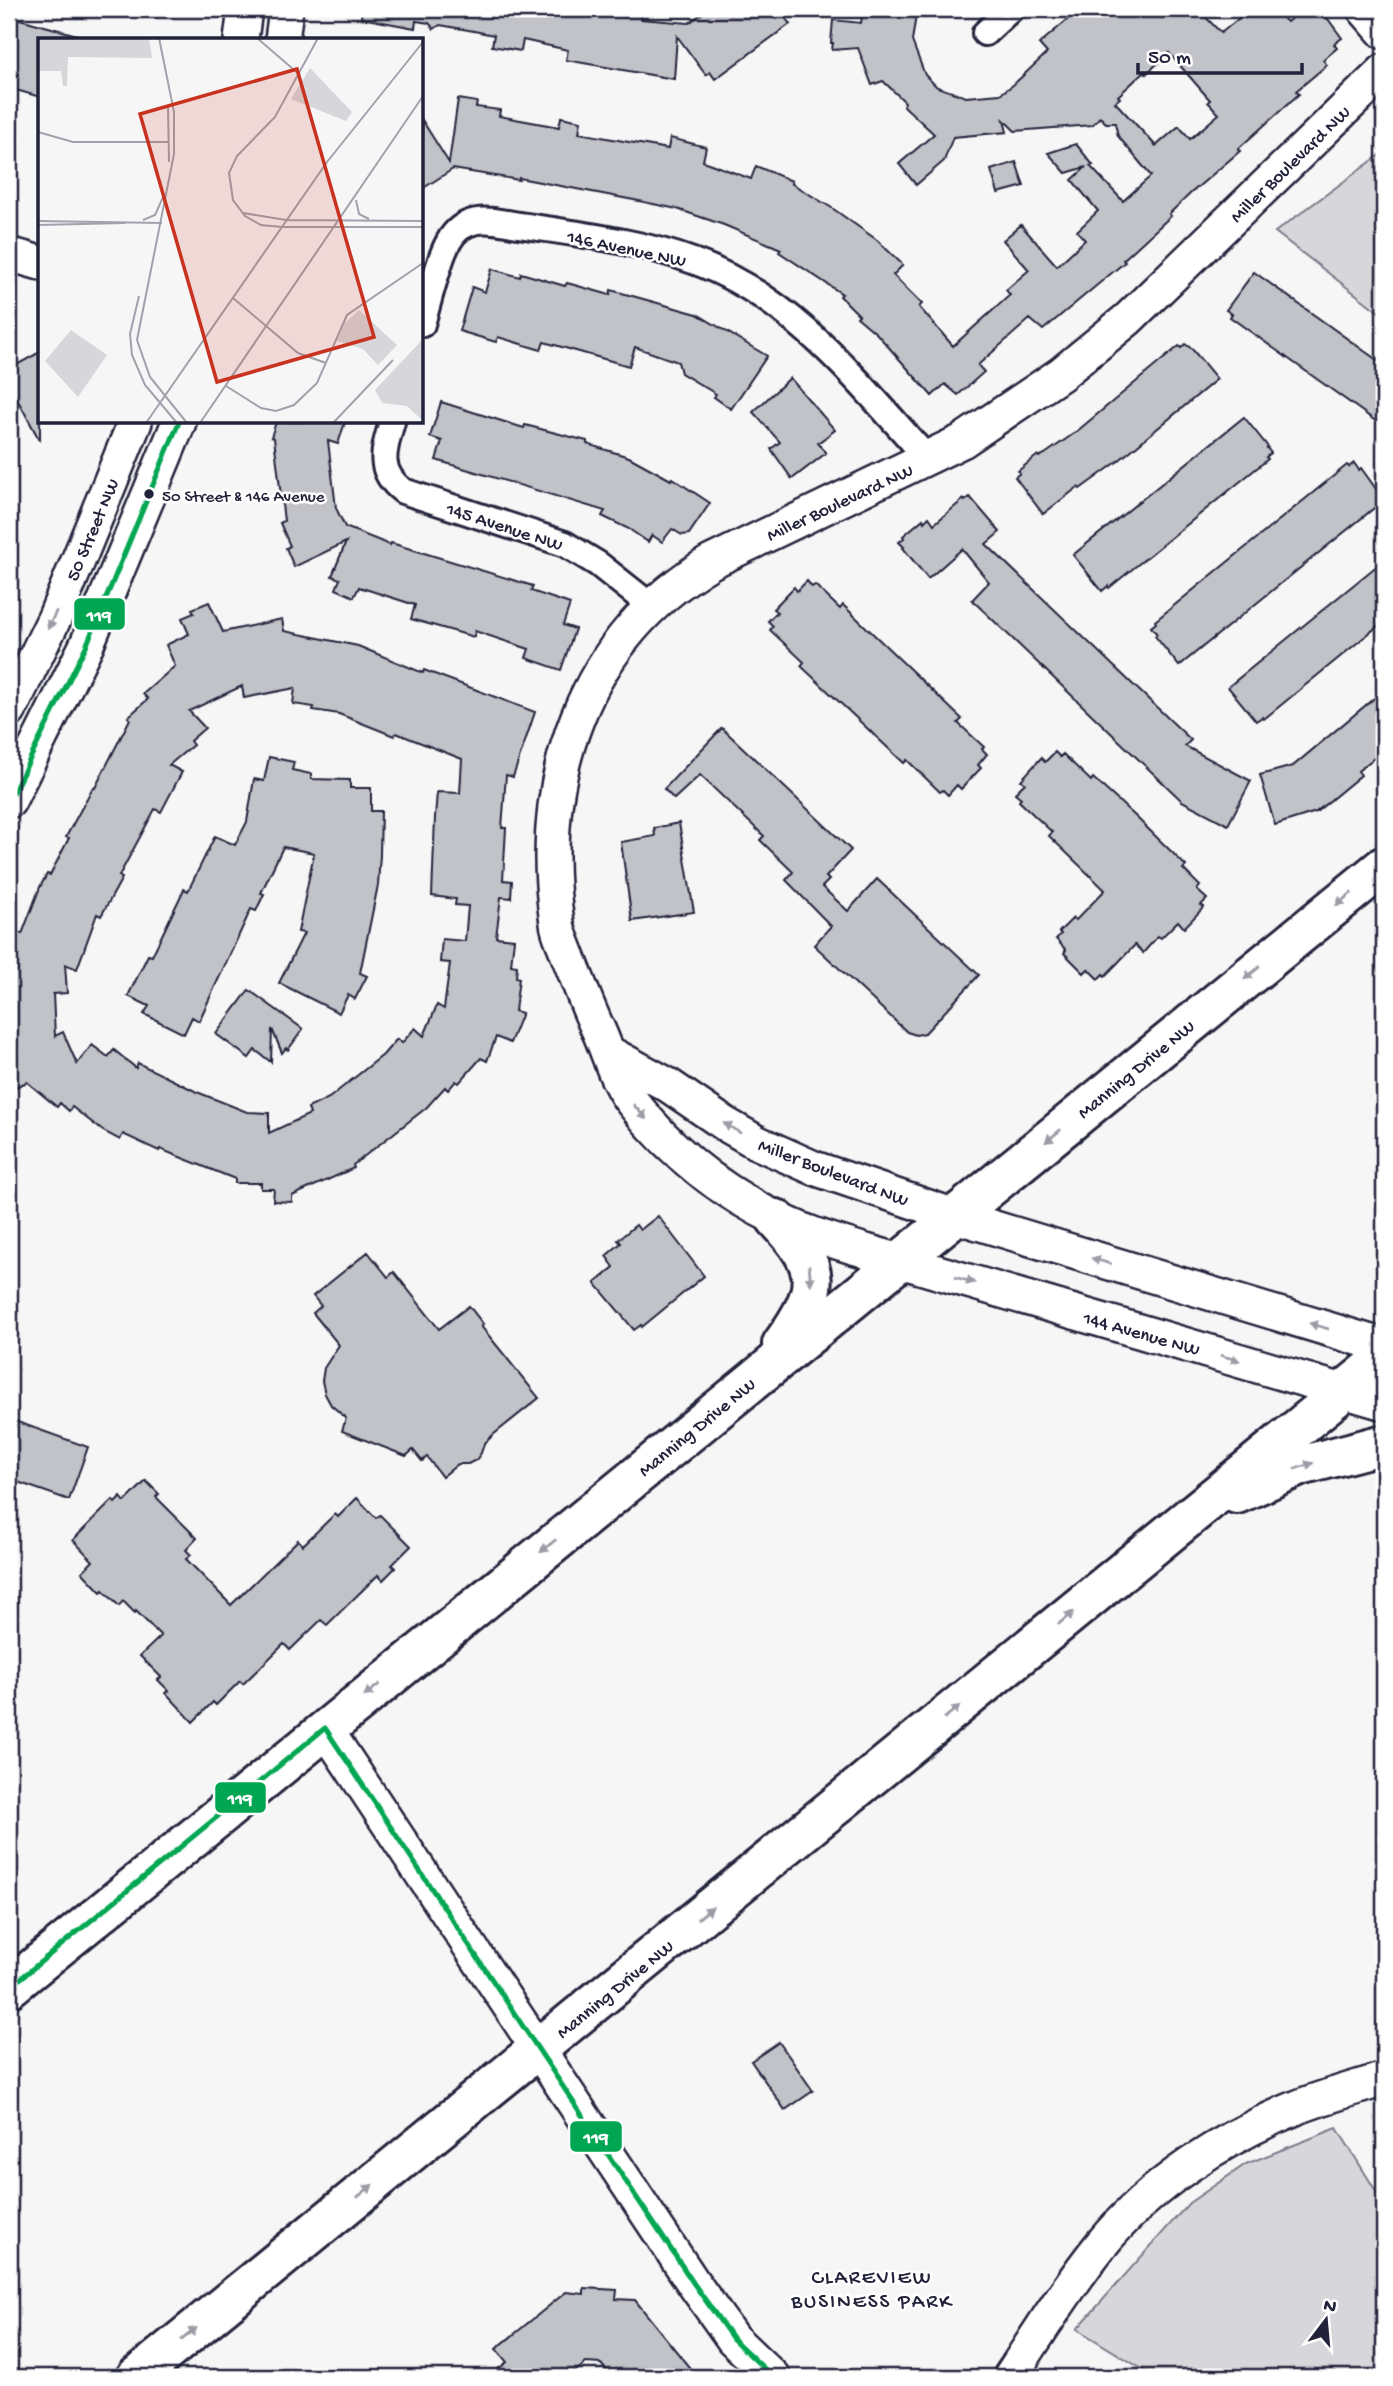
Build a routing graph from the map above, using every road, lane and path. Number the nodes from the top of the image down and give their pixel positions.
1 (245, 9) edge
2 (286, 9) edge
3 (1011, 9) edge
4 (1364, 9) edge
5 (1384, 32) edge
6 (985, 33) dead end
7 (241, 38) edge
8 (282, 38) edge
9 (1384, 71) edge
10 (9, 254) edge
11 (38, 262) edge
12 (424, 317) edge
13 (134, 424) edge
14 (178, 424) edge
15 (392, 424) edge
16 (928, 459) junction
17 (651, 606) junction
18 (9, 711) edge
19 (9, 801) edge
20 (1384, 866) edge
21 (610, 1053) junction
22 (955, 1216) junction
23 (776, 1219) junction
24 (899, 1261) junction
25 (1384, 1346) edge
26 (1384, 1358) edge
27 (759, 1374) junction
28 (1342, 1391) junction
29 (1384, 1403) edge
30 (1384, 1444) edge
31 (1196, 1511) junction
32 (325, 1728) junction
33 (9, 1988) edge
34 (538, 2050) junction
35 (1384, 2080) edge
36 (136, 2377) edge
37 (773, 2377) edge
38 (1010, 2377) edge

1 - 7 street
2 - 8 street
3 - 6 street
4 - 5 street
9 - 16 street, Miller Boulevard NW
10 - 11 street
12 - 16 street, 146 Avenue NW
13 -> 18 street, 50 Street NW
14 - 19 street
15 - 17 street, 145 Avenue NW
16 - 17 street, Miller Boulevard NW
17 - 21 street, Miller Boulevard NW
20 -> 22 main road, Manning Drive NW
22 -> 21 street, Miller Boulevard NW
21 -> 23 street, Miller Boulevard NW
22 - 24 main road, Manning Drive NW
25 -> 22 street
23 - 24 street, Miller Boulevard NW
23 -> 27 main road
24 - 27 main road, Manning Drive NW
24 -> 28 street, 144 Avenue NW
26 - 28 main road, Manning Drive NW
27 -> 32 main road, Manning Drive NW
28 - 29 street, 144 Avenue NW
28 - 31 main road, Manning Drive NW
31 -> 30 main road
34 -> 31 main road, Manning Drive NW
32 - 33 main road, Manning Drive NW
32 - 34 street
36 -> 34 main road, Manning Drive NW
34 - 37 street
35 - 38 street

